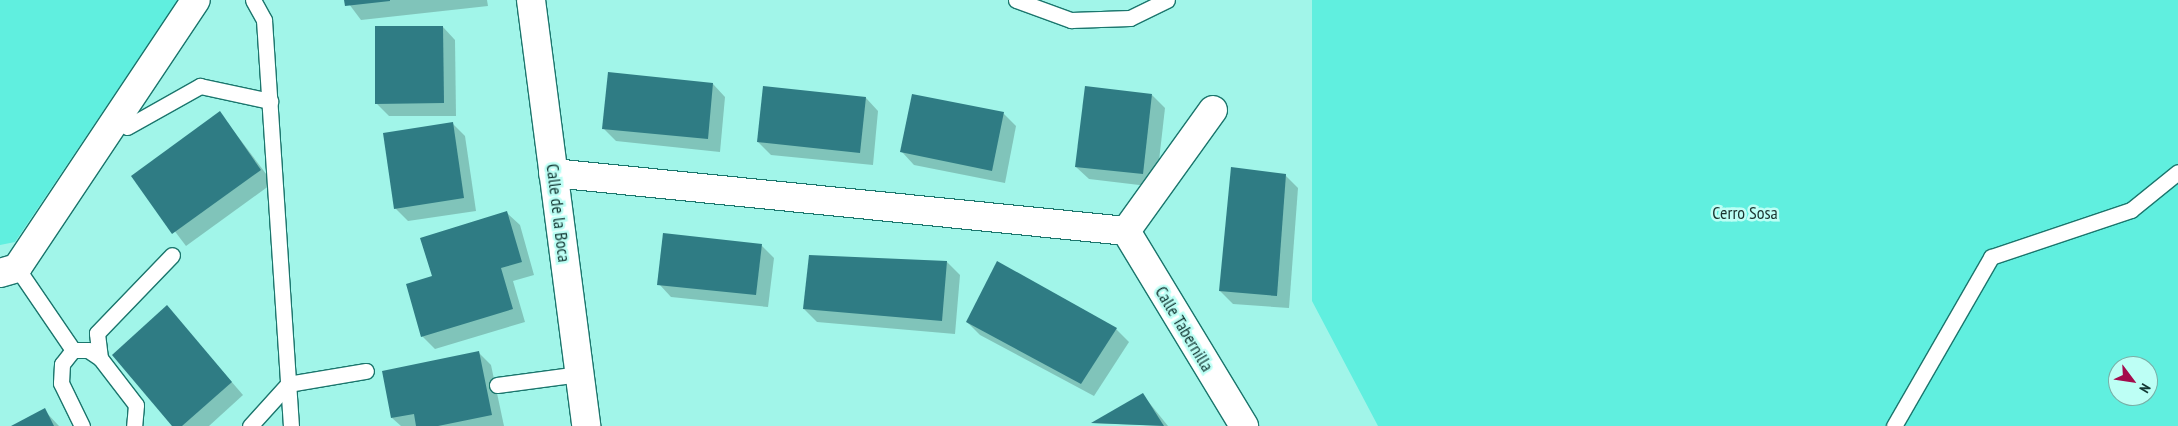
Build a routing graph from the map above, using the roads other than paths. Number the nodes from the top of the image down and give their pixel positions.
1 (196, 0) edge
2 (253, 0) edge
3 (531, 0) edge
4 (1016, 0) edge
5 (1167, 0) edge
6 (270, 101) junction
7 (1213, 110) dead end
8 (127, 127) dead end
9 (2178, 172) edge
10 (553, 174) junction
11 (1126, 231) junction
12 (172, 255) dead end
13 (8, 271) edge
14 (73, 350) junction
15 (100, 358) junction
16 (366, 371) dead end
17 (579, 374) junction
18 (288, 384) junction
19 (497, 386) dead end
20 (82, 426) edge
21 (134, 426) edge
22 (250, 426) edge
23 (291, 426) edge
24 (586, 426) edge
25 (1244, 426) edge
26 (1894, 426) edge

1 - 13 street
2 - 6 lane
3 - 10 street, Calle de la Boca
4 - 5 lane
6 - 8 lane
6 - 18 lane
7 - 11 street
9 - 26 lane
10 - 11 street
10 - 17 street, Calle de la Boca
11 - 25 street, Calle Tabernilla
12 - 15 lane
13 - 14 lane
14 - 15 lane
14 - 20 lane
15 - 21 lane
16 - 18 lane
17 - 19 lane
17 - 24 street, Calle de la Boca
18 - 22 lane
18 - 23 lane

